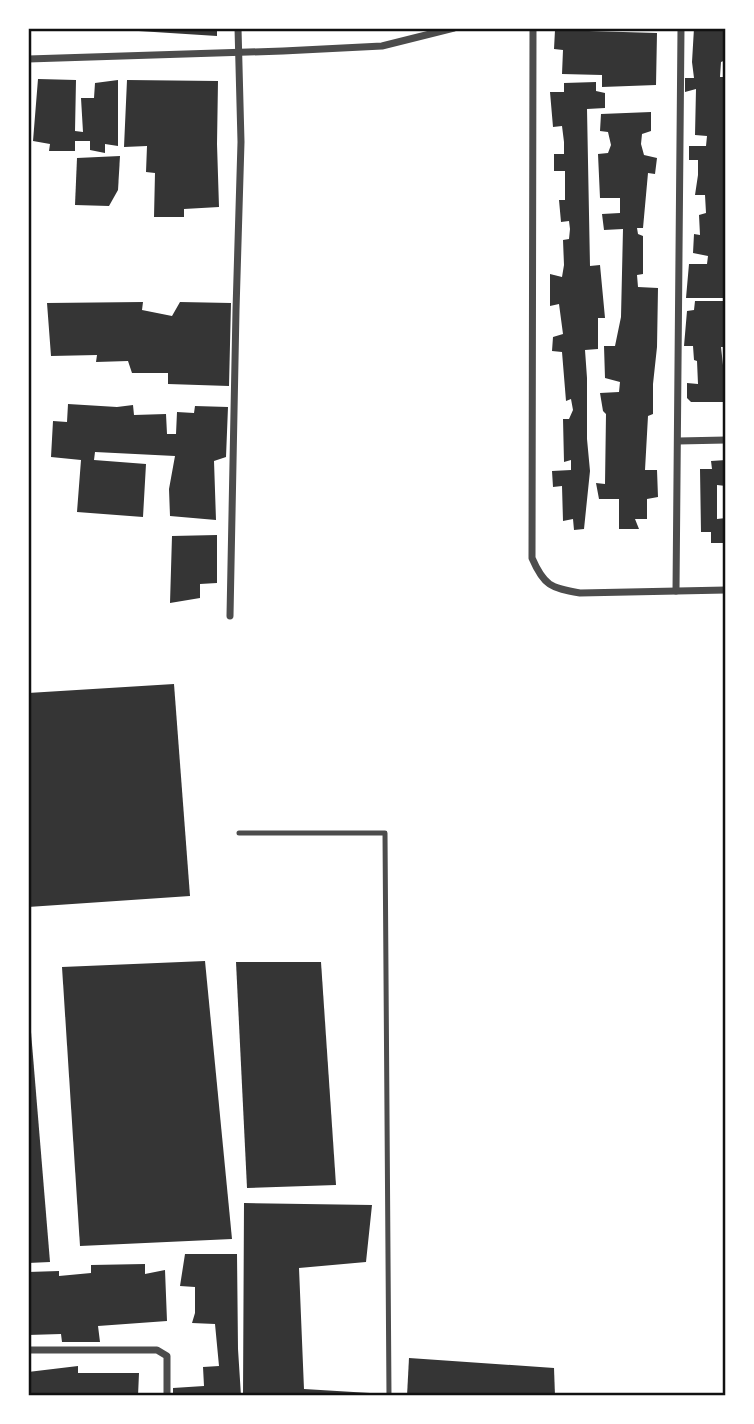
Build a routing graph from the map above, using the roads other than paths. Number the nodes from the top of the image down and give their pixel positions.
1 (238, 28) edge
2 (454, 28) edge
3 (533, 28) edge
4 (681, 28) edge
5 (239, 52) junction
6 (28, 58) edge
7 (726, 440) edge
8 (678, 441) junction
9 (726, 590) edge
10 (676, 591) junction
11 (230, 616) dead end
12 (239, 833) dead end
13 (28, 1350) edge
14 (167, 1396) edge
15 (388, 1396) edge

1 - 5 street
2 - 5 street
3 - 10 street
4 - 8 street
5 - 6 street
5 - 11 street
7 - 8 street
8 - 10 street
9 - 10 street
12 - 15 lane
13 - 14 street

